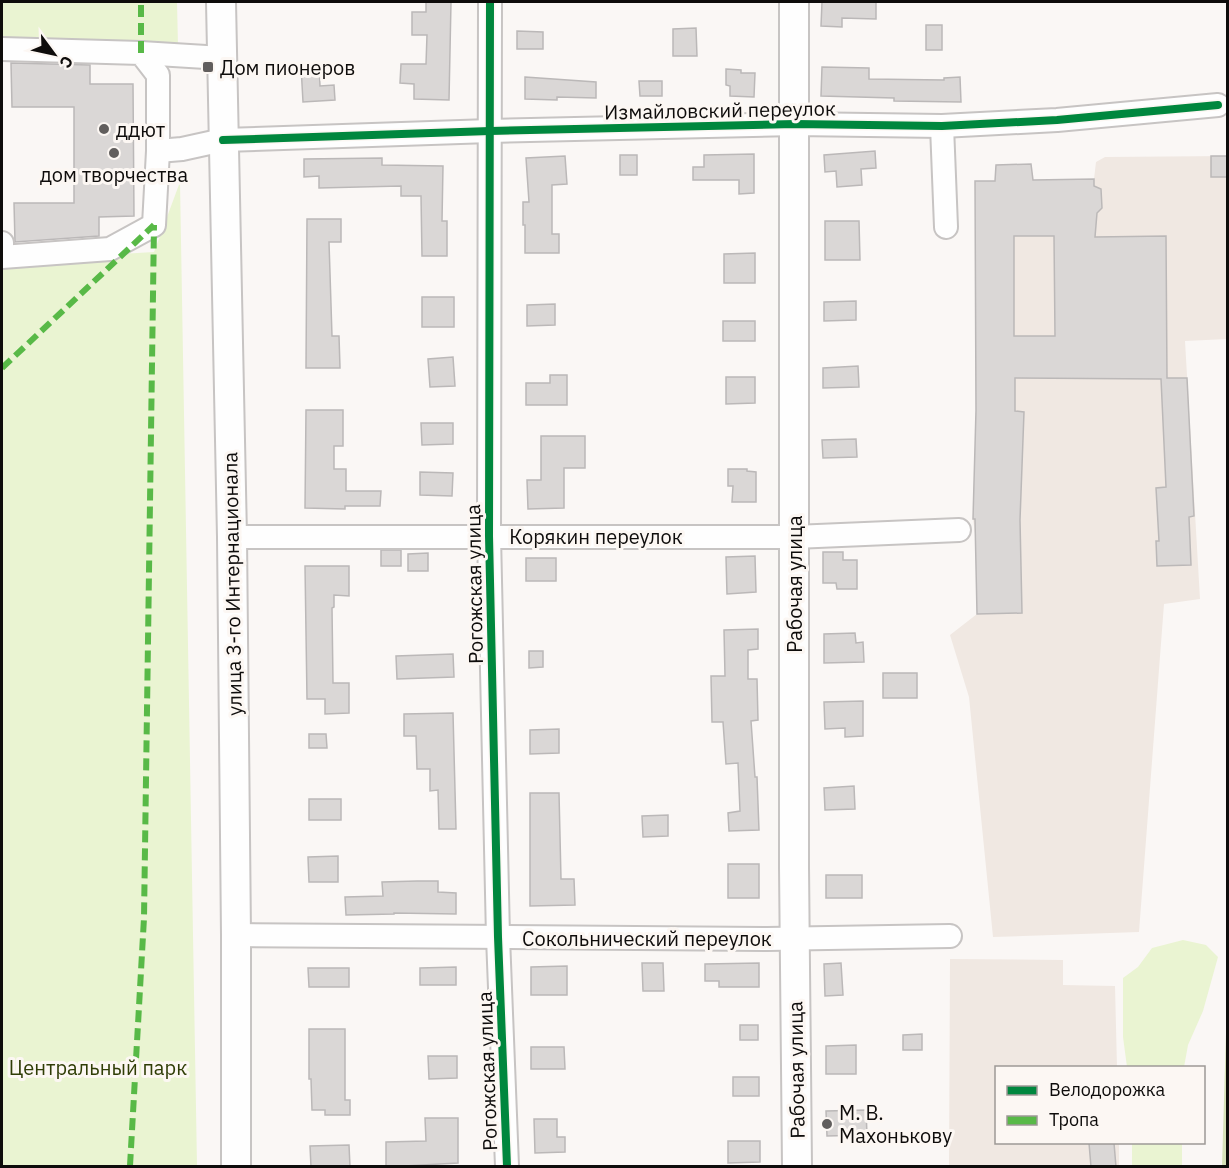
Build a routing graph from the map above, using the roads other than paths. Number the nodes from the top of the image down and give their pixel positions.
1 (221, 2) edge
2 (490, 2) edge
3 (794, 2) edge
4 (2, 49) edge
5 (141, 53) junction
6 (222, 58) junction
7 (1218, 105) dead end
8 (795, 124) junction
9 (942, 126) junction
10 (490, 131) junction
11 (223, 140) junction
12 (158, 151) junction
13 (946, 227) dead end
14 (2, 243) edge
15 (959, 530) dead end
16 (489, 536) junction
17 (232, 537) junction
18 (794, 537) junction
19 (236, 935) junction
20 (950, 936) dead end
21 (498, 937) junction
22 (794, 939) junction
23 (236, 1167) edge
24 (507, 1167) edge
25 (797, 1167) edge

1 - 6 main road, улица 3-го Интернационала
2 - 10 street, Рогожская улица
3 - 8 main road, Рабочая улица
4 - 5 street
5 - 6 street
5 - 12 street
6 - 11 main road, улица 3-го Интернационала
7 - 9 street, Измайловский переулок
8 - 9 street, Измайловский переулок
8 - 10 street, Измайловский переулок
8 - 18 main road, Рабочая улица
9 - 13 street
10 - 11 street, Измайловский переулок
10 - 16 street, Рогожская улица
11 - 12 street, Измайловский переулок
11 - 17 main road, улица 3-го Интернационала
12 - 14 street
15 - 18 street, Корякин переулок
16 - 17 street, Корякин переулок
16 - 18 street, Корякин переулок
16 - 21 street, Рогожская улица
17 - 19 main road, улица 3-го Интернационала
18 - 22 main road, Рабочая улица
19 - 21 street, Сокольнический переулок
19 - 23 main road, улица 3-го Интернационала
20 - 22 street, Сокольнический переулок
21 - 22 street, Сокольнический переулок
21 - 24 street, Рогожская улица
22 - 25 main road, Рабочая улица

